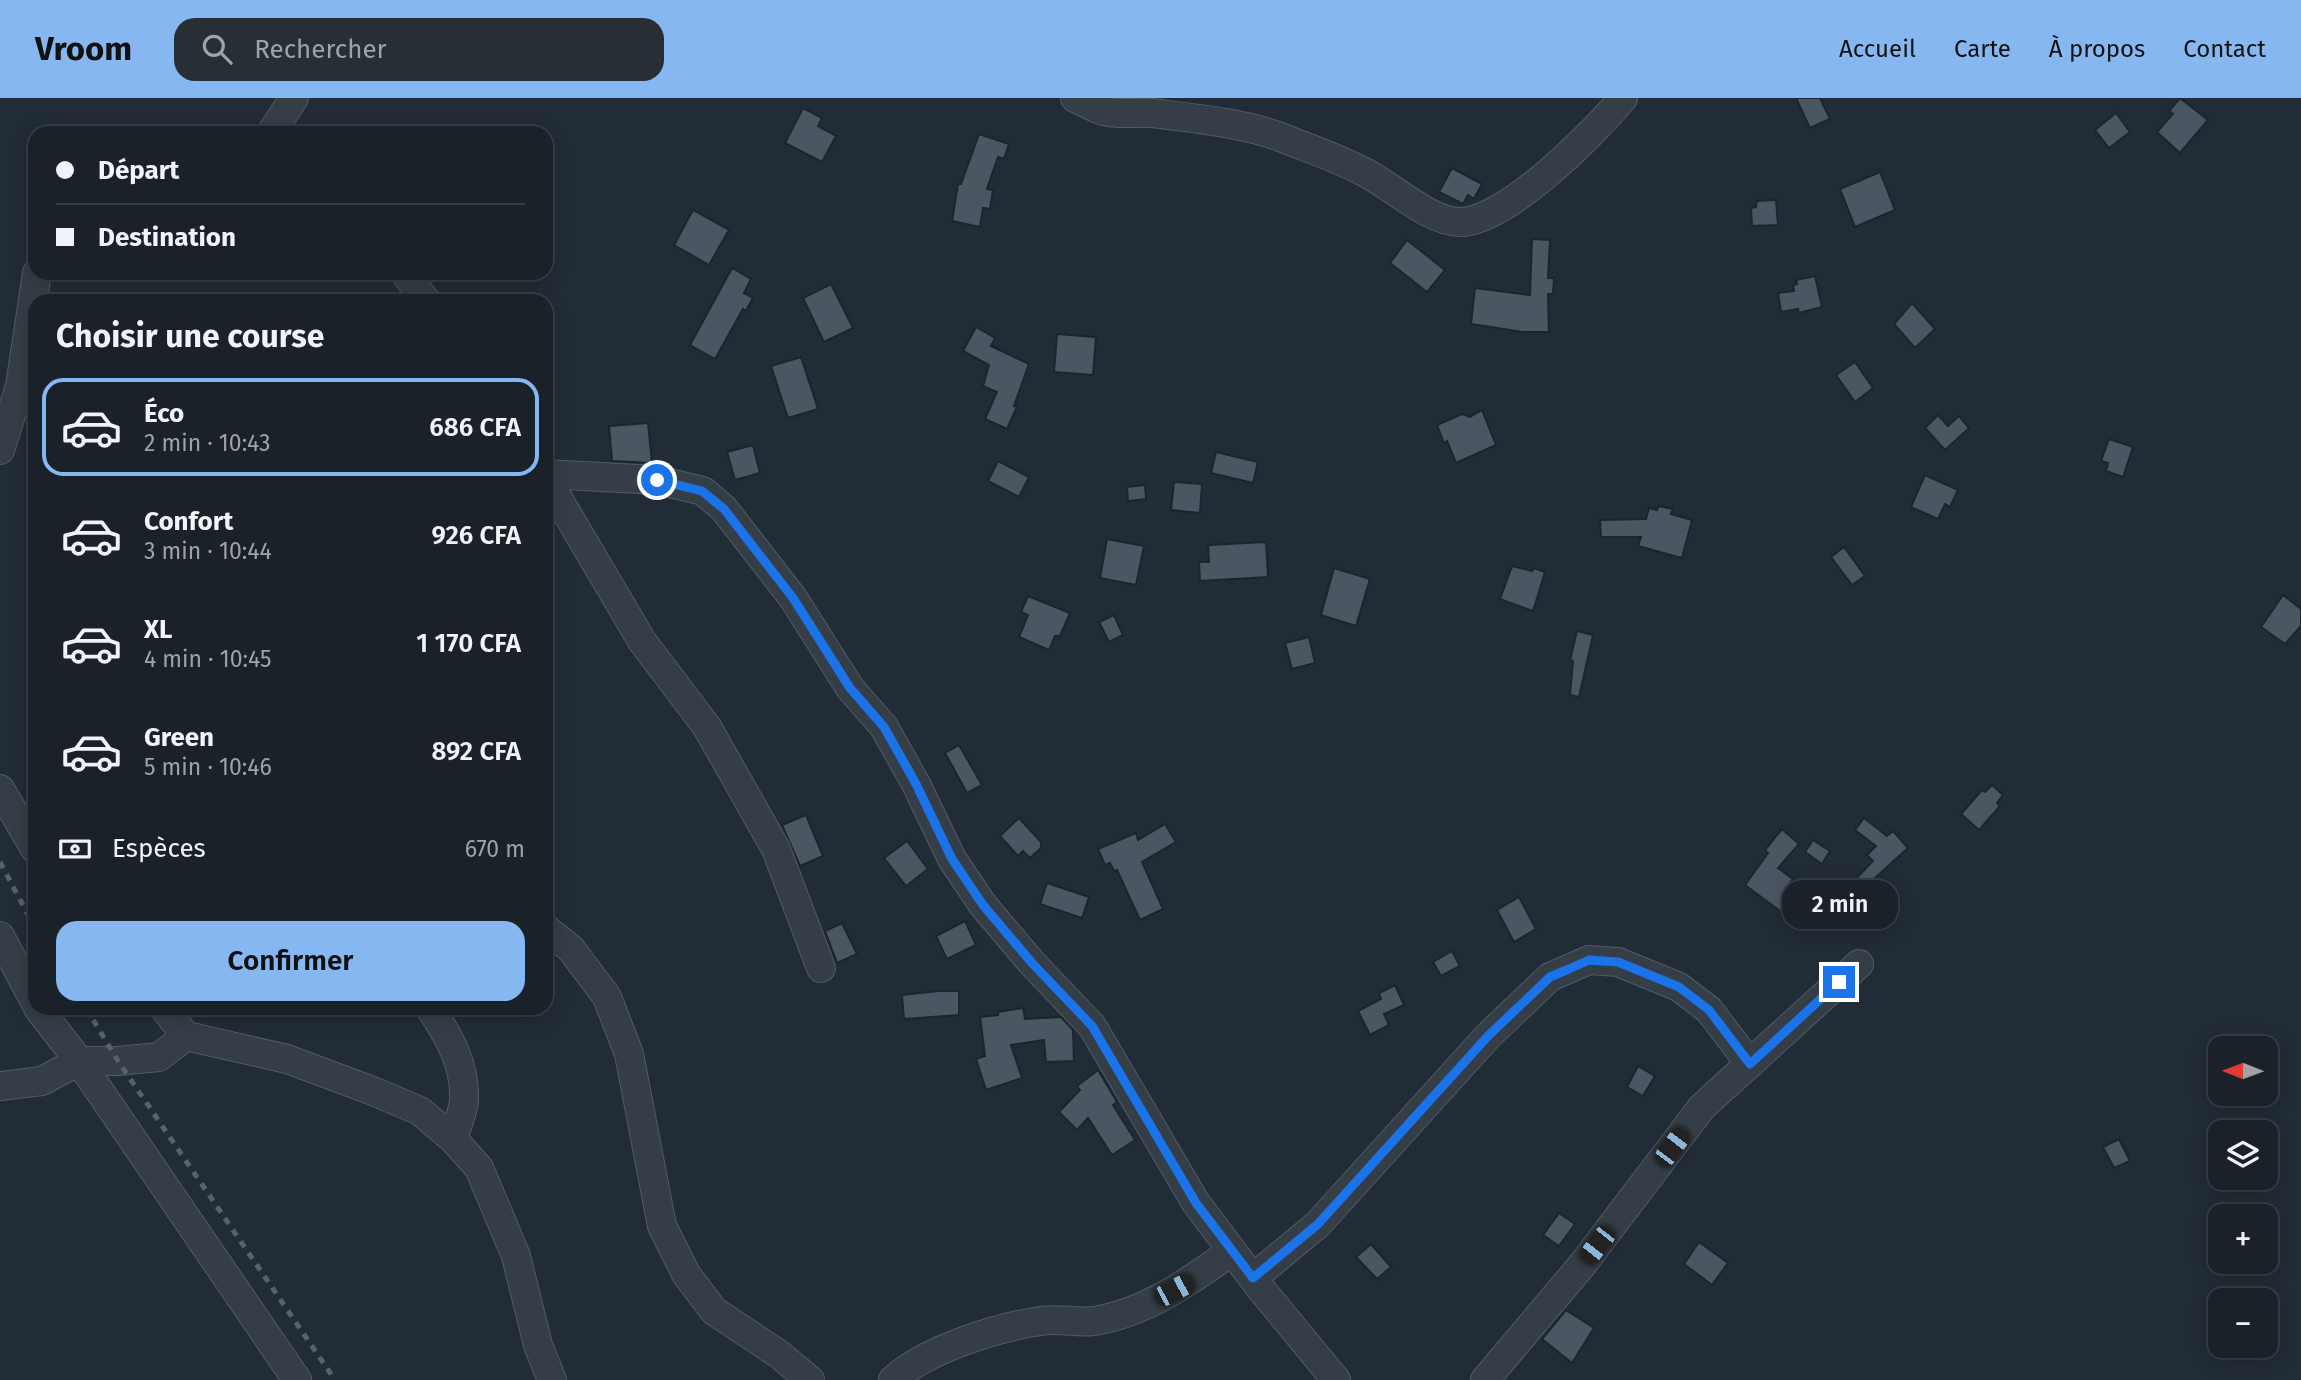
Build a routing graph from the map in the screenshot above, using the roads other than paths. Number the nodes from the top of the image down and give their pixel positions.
1 (294, 98) edge
2 (1075, 98) edge
3 (1622, 98) edge
4 (280, 126) edge
5 (28, 390) edge
6 (0, 450) edge
7 (553, 476) edge
8 (553, 488) edge
9 (0, 789) edge
10 (28, 837) edge
11 (553, 934) edge
12 (0, 936) edge
13 (1858, 964) dead end
14 (821, 968) dead end
15 (28, 989) edge
16 (43, 1015) edge
17 (170, 1015) edge
18 (435, 1015) edge
19 (186, 1036) junction
20 (79, 1061) junction
21 (1750, 1064) junction
22 (0, 1086) edge
23 (453, 1139) junction
24 (1232, 1251) junction
25 (1253, 1278) junction
26 (297, 1380) edge
27 (552, 1380) edge
28 (810, 1380) edge
29 (893, 1380) edge
30 (1336, 1380) edge
31 (1485, 1380) edge

1 - 4 street
2 - 3 street
5 - 6 street
7 - 24 street
8 - 14 street
9 - 10 street
11 - 28 street
12 - 15 street
13 - 21 street
16 - 20 street
17 - 19 street
18 - 23 street
19 - 20 street
19 - 23 street
20 - 22 street
20 - 26 street
21 - 25 street
21 - 31 street
23 - 27 street
24 - 25 street
24 - 29 street
25 - 30 street

